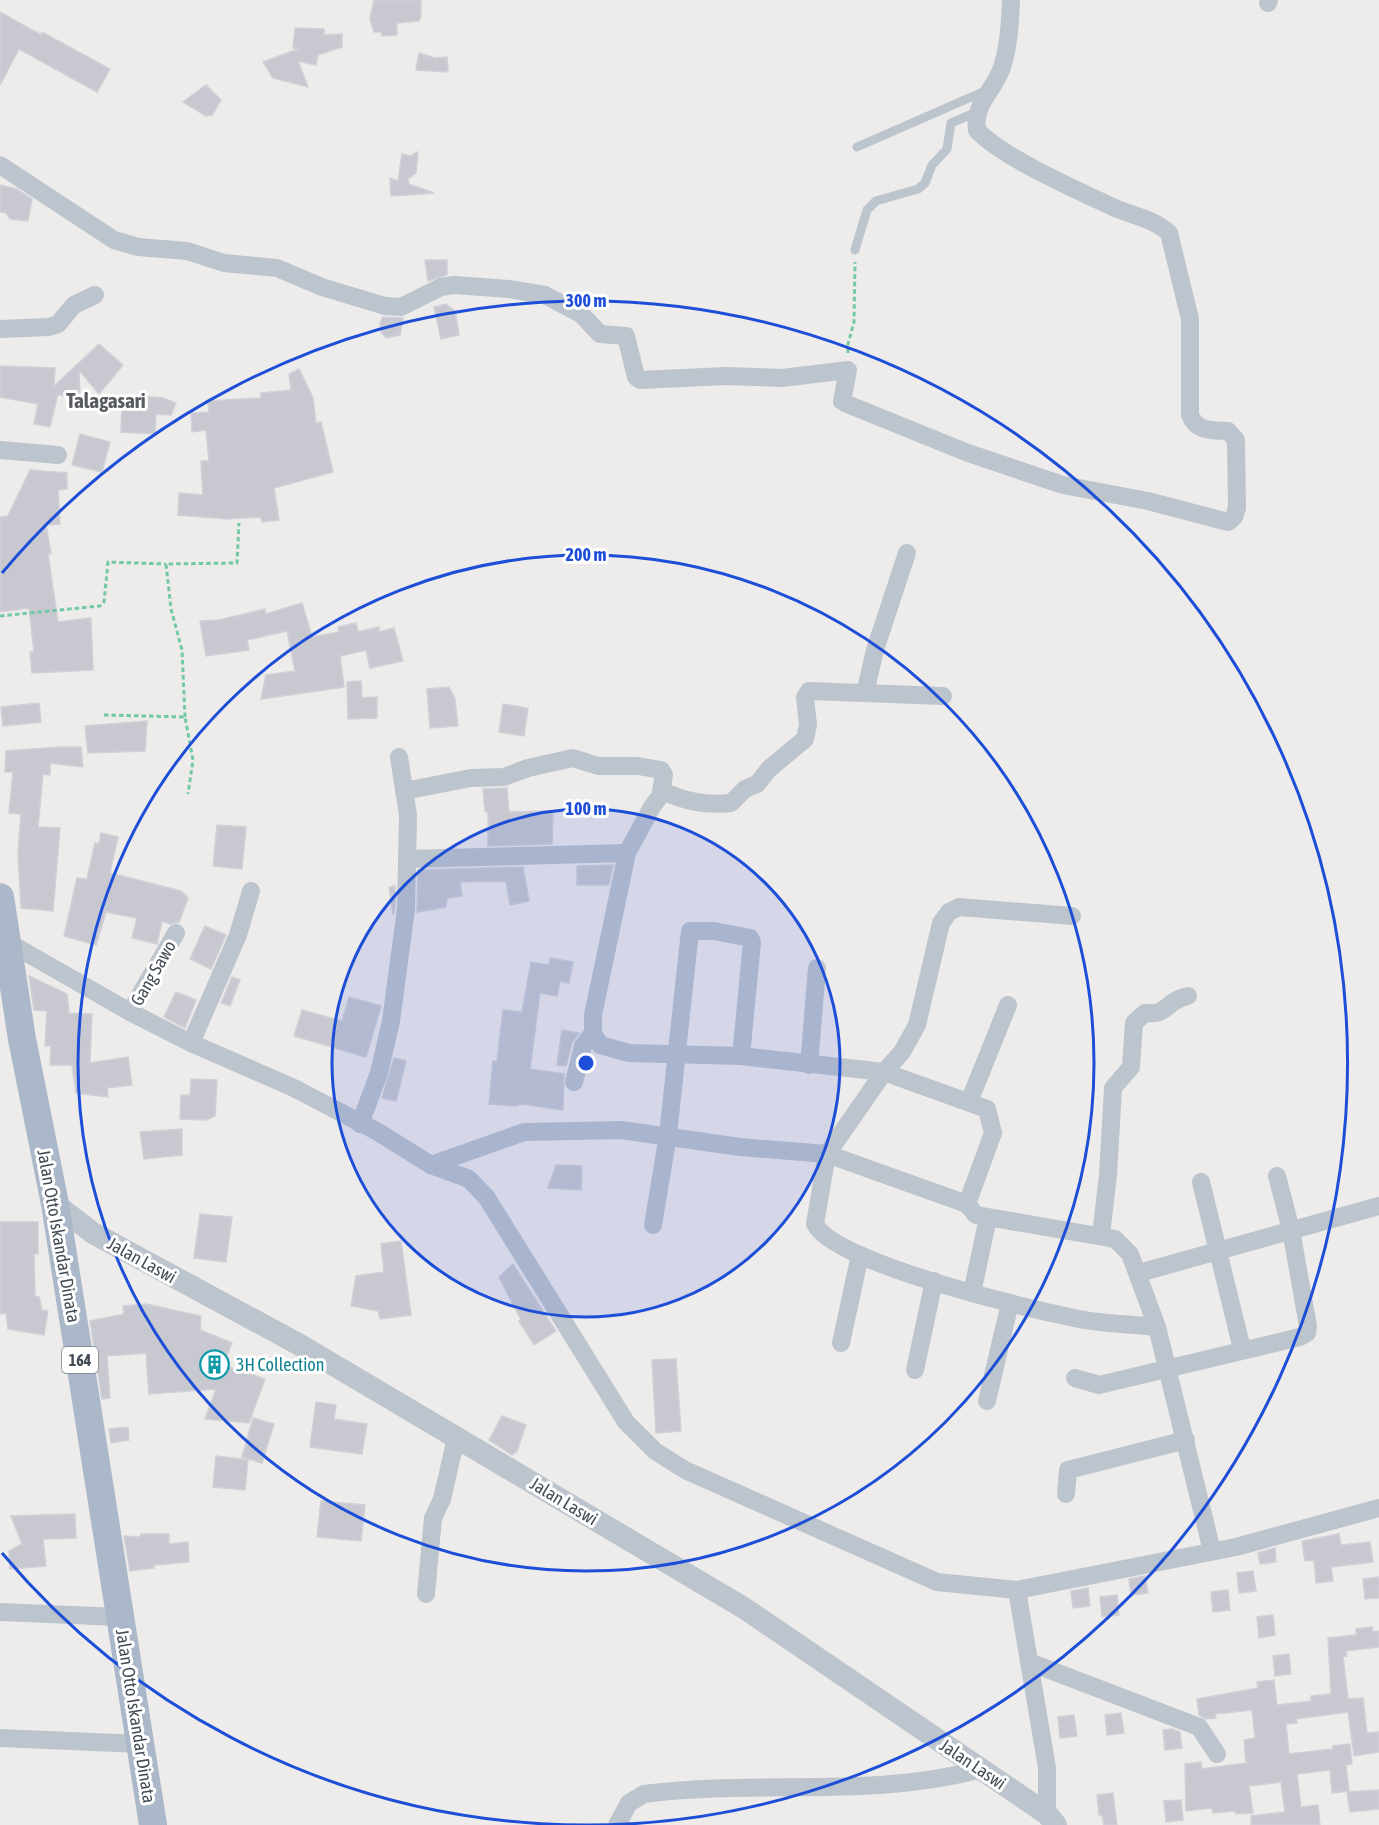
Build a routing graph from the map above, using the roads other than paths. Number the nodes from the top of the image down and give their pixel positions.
1 (1011, 0) edge
2 (988, 90) junction
3 (977, 111) junction
4 (857, 147) dead end
5 (0, 165) edge
6 (855, 250) road end
7 (95, 295) dead end
8 (0, 329) edge
9 (0, 450) edge
10 (58, 455) dead end
11 (907, 553) dead end
12 (865, 693) junction
13 (943, 696) dead end
14 (399, 757) dead end
15 (404, 791) junction
16 (658, 798) junction
17 (627, 854) junction
18 (408, 859) junction
19 (251, 891) dead end
20 (0, 897) edge
21 (1072, 916) dead end
22 (176, 933) dead end
23 (6, 941) junction
24 (816, 968) dead end
25 (1188, 996) dead end
26 (1008, 1005) dead end
27 (130, 1012) junction
28 (593, 1033) junction
29 (191, 1043) junction
30 (677, 1053) junction
31 (741, 1056) junction
32 (809, 1065) junction
33 (884, 1072) junction
34 (574, 1082) dead end
35 (969, 1102) junction
36 (360, 1124) junction
37 (668, 1135) junction
38 (827, 1154) junction
39 (431, 1165) junction
40 (1277, 1176) dead end
41 (1201, 1182) dead end
42 (55, 1204) junction
43 (967, 1204) junction
44 (1379, 1206) edge
45 (988, 1218) junction
46 (653, 1225) dead end
47 (1291, 1230) junction
48 (1101, 1235) junction
49 (1216, 1251) junction
50 (860, 1255) junction
51 (1139, 1274) junction
52 (934, 1281) junction
53 (972, 1293) junction
54 (1010, 1304) junction
55 (1156, 1327) junction
56 (841, 1343) dead end
57 (1242, 1349) junction
58 (1166, 1368) junction
59 (915, 1371) dead end
60 (1075, 1378) dead end
61 (987, 1401) dead end
62 (456, 1438) junction
63 (1186, 1440) junction
64 (1066, 1494) dead end
65 (1379, 1508) edge
66 (1212, 1551) junction
67 (1017, 1590) junction
68 (426, 1594) dead end
69 (0, 1612) edge
70 (119, 1617) junction
71 (1029, 1662) junction
72 (0, 1738) edge
73 (141, 1744) junction
74 (1217, 1754) dead end
75 (981, 1769) junction
76 (1052, 1820) edge
77 (153, 1825) edge
78 (617, 1825) edge

1 - 2 street
2 - 3 street
2 - 4 lane
3 - 5 street
3 - 6 lane
7 - 8 street
9 - 10 street
11 - 12 street
12 - 13 street
12 - 16 street
14 - 15 street
15 - 16 street
15 - 18 street
16 - 17 street
17 - 18 street
17 - 28 street
18 - 36 street
19 - 29 street
20 - 23 main road, Jalan Otto Iskandar Dinata / 164
21 - 33 street
22 - 27 street, Gang Sawo
23 - 27 street
23 - 42 main road, Jalan Otto Iskandar Dinata / 164
24 - 32 street
25 - 48 street
26 - 35 street
27 - 29 street
28 - 30 street
28 - 34 street
29 - 36 street
30 - 31 street
30 - 31 street
30 - 37 street
31 - 32 street
32 - 33 street
33 - 35 street
33 - 38 street
35 - 43 street
36 - 39 street
37 - 38 street
37 - 39 street
37 - 46 street
38 - 43 street
38 - 50 street
39 - 67 street
40 - 47 street
41 - 49 street
42 - 62 street, Jalan Laswi
42 - 70 main road, Jalan Otto Iskandar Dinata / 164
43 - 45 street
44 - 47 street
45 - 48 street
45 - 53 street
47 - 49 street
47 - 57 street
48 - 51 street
49 - 51 street
49 - 57 street
50 - 52 street
50 - 56 street
51 - 55 street
52 - 53 street
52 - 59 street
53 - 54 street
54 - 55 street
54 - 61 street
55 - 58 street
57 - 58 street
58 - 60 street
58 - 63 street
62 - 68 street
62 - 75 street, Jalan Laswi
63 - 64 street
63 - 66 street
65 - 66 street
66 - 67 street
67 - 71 street
69 - 70 street
70 - 73 main road, Jalan Otto Iskandar Dinata / 164
71 - 74 street
71 - 76 street
72 - 73 street
73 - 77 main road, Jalan Otto Iskandar Dinata / 164
75 - 76 street, Jalan Laswi
75 - 78 street

